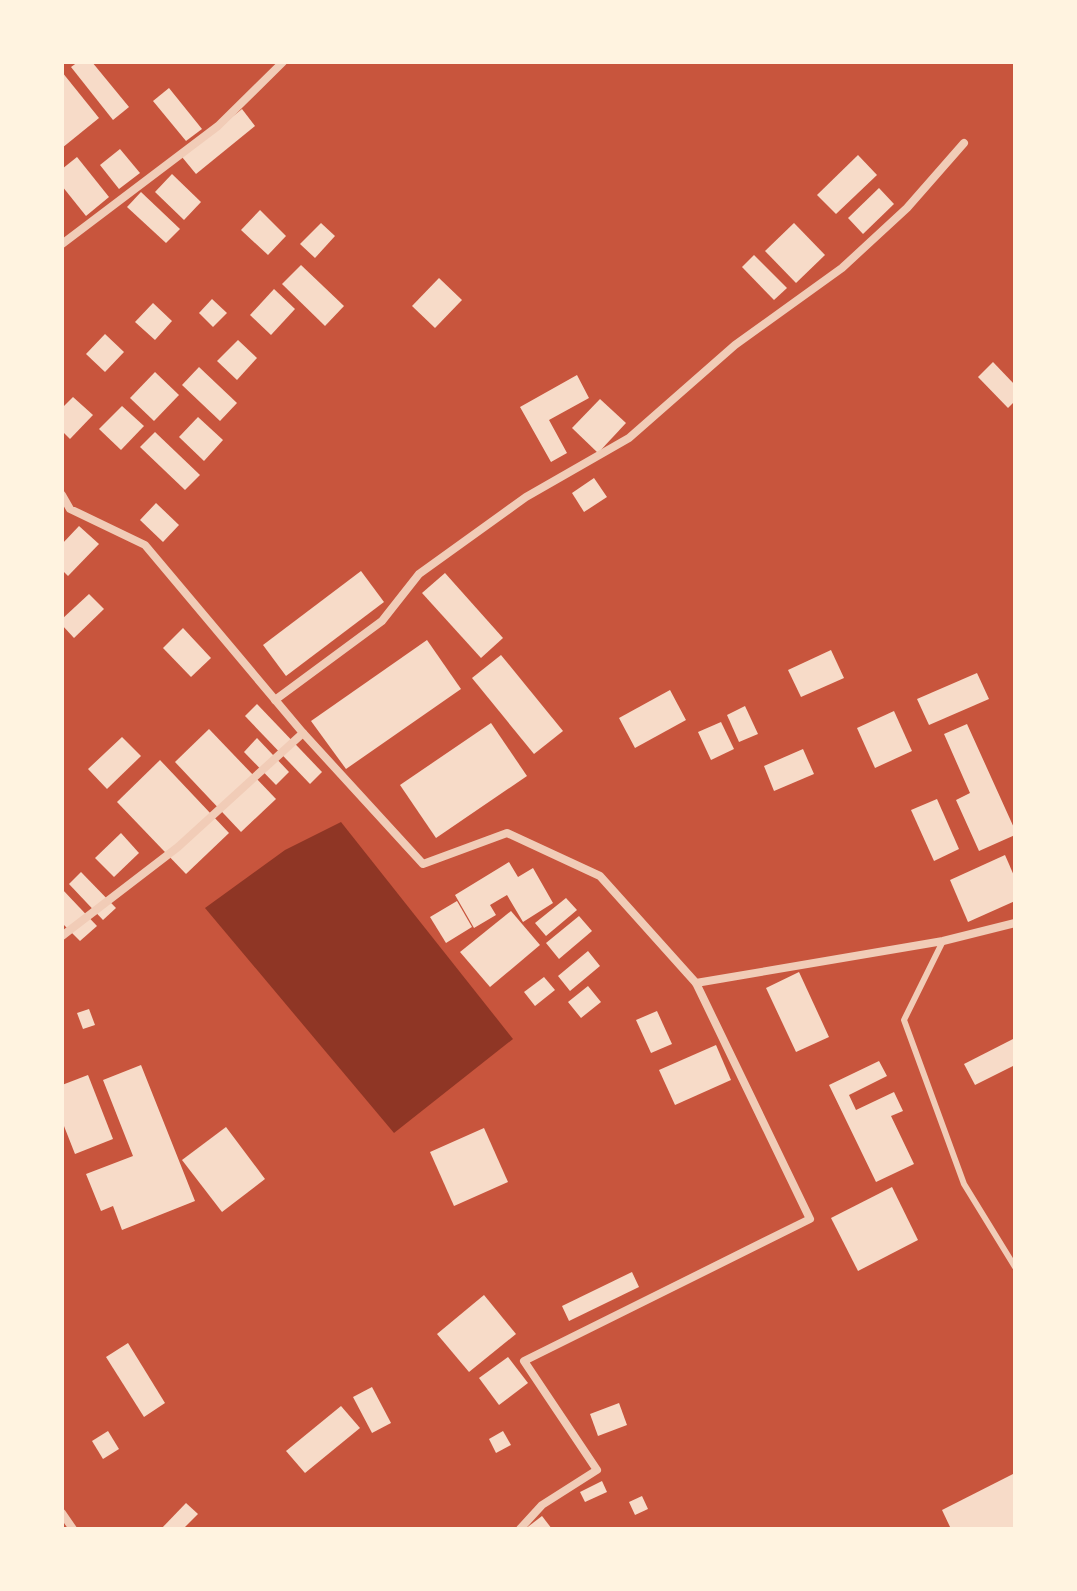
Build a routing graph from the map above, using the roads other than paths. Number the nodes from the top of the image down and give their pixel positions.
1 (283, 62) edge
2 (964, 143) dead end
3 (62, 244) edge
4 (62, 495) edge
5 (275, 700) junction
6 (303, 733) junction
7 (1015, 923) edge
8 (62, 936) edge
9 (943, 941) junction
10 (696, 983) junction
11 (1015, 1267) edge
12 (62, 1513) edge
13 (73, 1529) edge
14 (520, 1529) edge

1 - 3 street
2 - 5 street
4 - 5 street
5 - 6 street
6 - 8 street
6 - 10 street
7 - 9 street
9 - 10 street
9 - 11 lane
10 - 14 street
12 - 13 street

